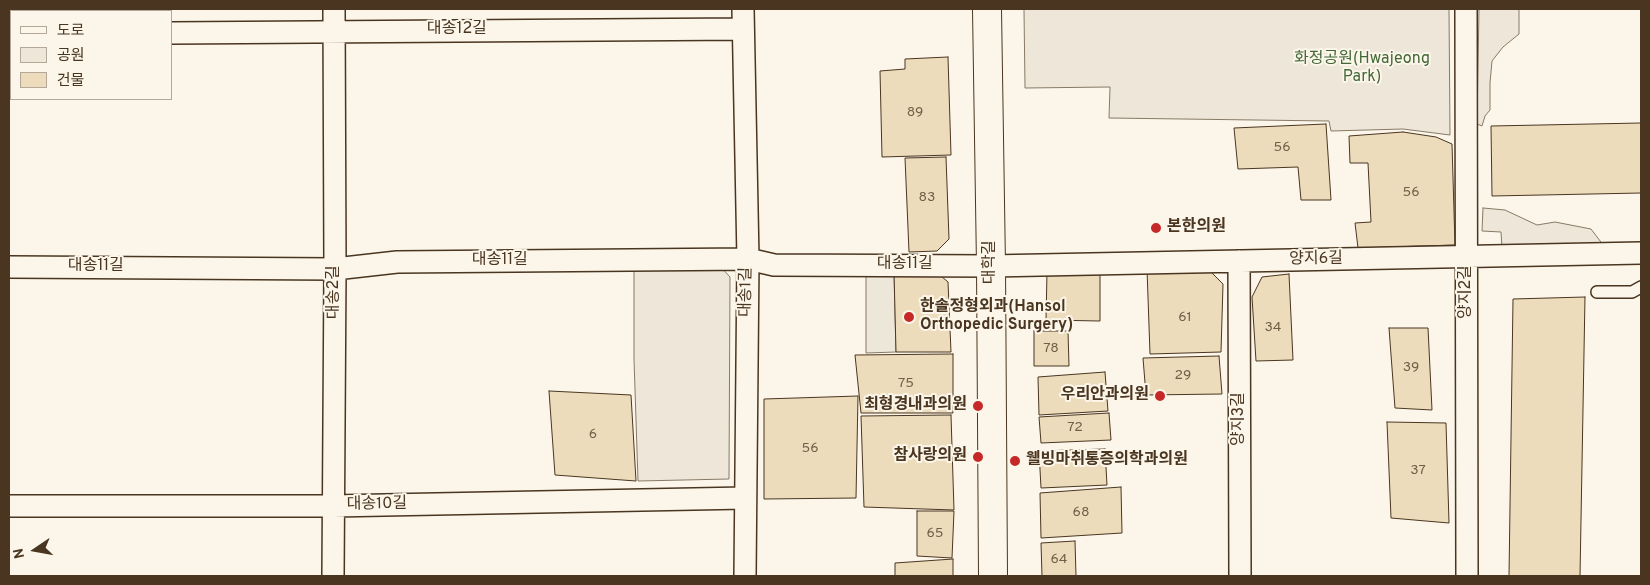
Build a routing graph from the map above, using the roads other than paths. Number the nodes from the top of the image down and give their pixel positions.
1 (334, 9) edge
2 (988, 9) edge
3 (1466, 9) edge
4 (743, 19) edge
5 (333, 31) junction
6 (172, 33) edge
7 (1641, 254) edge
8 (1467, 257) junction
9 (748, 259) junction
10 (1239, 261) junction
11 (991, 266) junction
12 (9, 267) edge
13 (335, 269) junction
14 (1641, 287) edge
15 (1596, 292) dead end
16 (745, 498) junction
17 (9, 506) edge
18 (333, 506) junction
19 (333, 576) edge
20 (744, 576) edge
21 (993, 576) edge
22 (1240, 576) edge
23 (1467, 576) edge

1 - 5 street, 대송2길
2 - 11 street, 대학길
3 - 8 street, 양지2길
4 - 5 street, 대송12길
4 - 9 street, 대송1길
5 - 6 street, 대송12길
5 - 13 street, 대송2길
7 - 8 street, 양지6길
8 - 10 street, 양지6길
8 - 23 street, 양지2길
9 - 11 street, 대송11길
9 - 13 street, 대송11길
9 - 16 street, 대송1길
10 - 11 street, 양지6길
10 - 22 street, 양지3길
11 - 21 street, 대학길
12 - 13 street, 대송11길
13 - 18 street, 대송2길
14 - 15 lane
16 - 18 street, 대송10길
16 - 20 street, 대송1길
17 - 18 street, 대송10길
18 - 19 street, 대송2길

